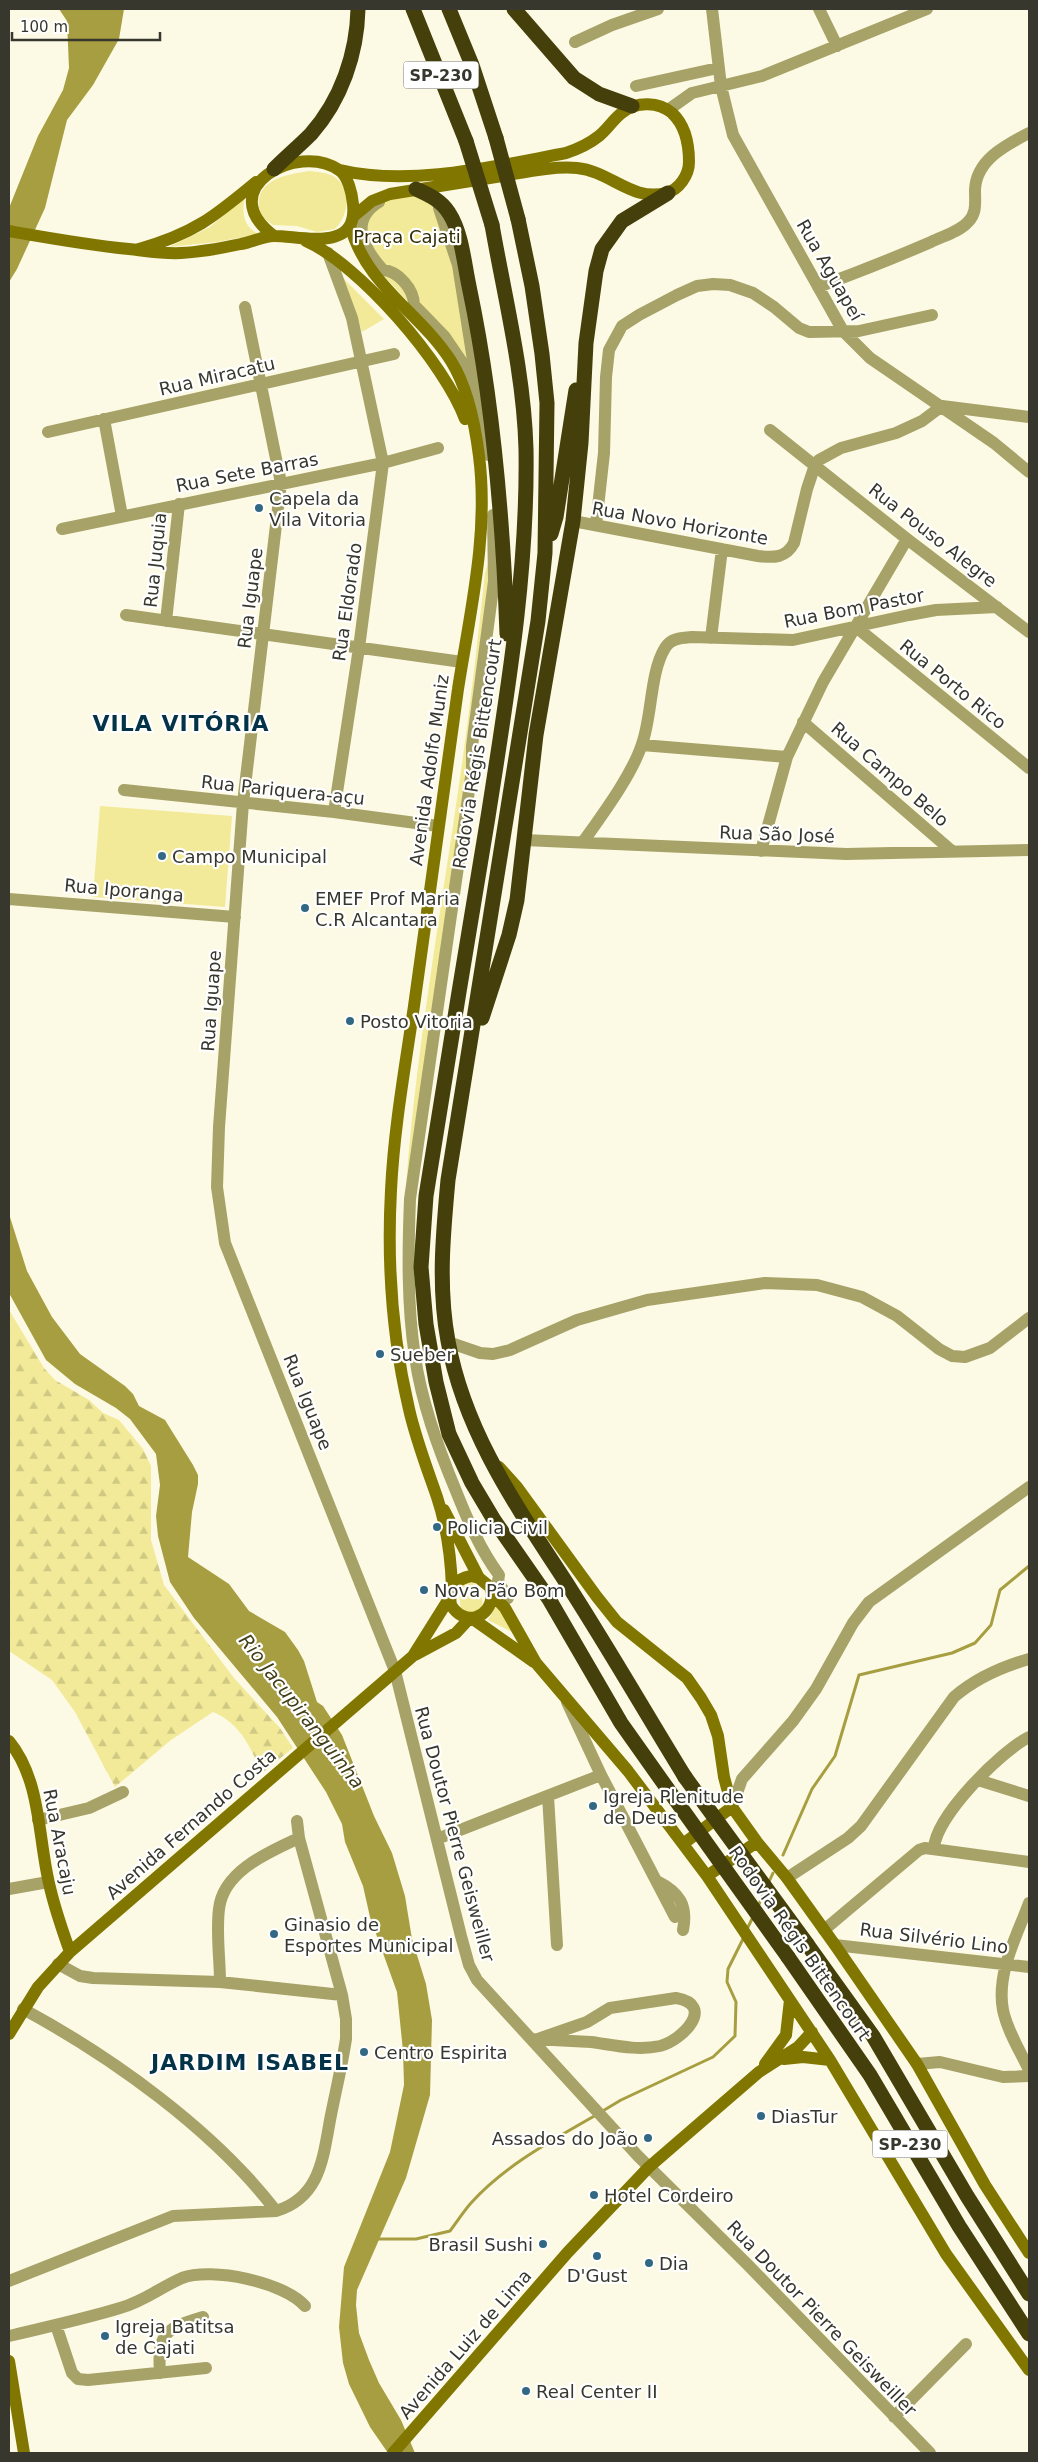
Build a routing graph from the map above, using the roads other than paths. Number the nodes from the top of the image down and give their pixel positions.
1 (358, 9) edge
2 (413, 9) edge
3 (449, 9) edge
4 (514, 9) edge
5 (658, 9) edge
6 (712, 9) edge
7 (819, 9) edge
8 (927, 9) edge
9 (576, 42) dead end
10 (837, 46) junction
11 (718, 68) junction
12 (636, 86) dead end
13 (721, 86) junction
14 (632, 106) junction
15 (668, 110) junction
16 (1029, 133) edge
17 (274, 169) junction
18 (340, 170) junction
19 (259, 180) junction
20 (416, 190) junction
21 (668, 193) junction
22 (352, 220) junction
23 (9, 231) edge
24 (274, 236) junction
25 (304, 240) junction
26 (134, 250) junction
27 (328, 253) junction
28 (818, 287) junction
29 (245, 307) dead end
30 (932, 315) dead end
31 (843, 331) junction
32 (586, 343) junction
33 (394, 354) dead end
34 (362, 362) junction
35 (260, 384) junction
36 (480, 404) junction
37 (942, 406) junction
38 (1029, 417) edge
39 (104, 419) junction
40 (770, 430) dead end
41 (48, 432) dead end
42 (438, 448) dead end
43 (480, 459) junction
44 (383, 463) junction
45 (815, 465) junction
46 (1029, 472) edge
47 (281, 483) junction
48 (179, 504) junction
49 (122, 516) junction
50 (573, 521) junction
51 (596, 525) junction
52 (62, 529) dead end
53 (907, 540) junction
54 (722, 549) junction
55 (545, 553) junction
56 (997, 607) junction
57 (126, 615) dead end
58 (166, 620) junction
59 (856, 627) junction
60 (1029, 632) edge
61 (264, 634) junction
62 (711, 638) junction
63 (359, 648) junction
64 (462, 662) junction
65 (509, 682) junction
66 (804, 722) junction
67 (642, 744) junction
68 (787, 757) junction
69 (1029, 768) edge
70 (124, 790) dead end
71 (243, 803) junction
72 (334, 812) junction
73 (438, 826) junction
74 (524, 840) junction
75 (583, 842) junction
76 (1029, 850) edge
77 (762, 852) junction
78 (953, 852) junction
79 (9, 899) edge
80 (235, 917) junction
81 (467, 1062) junction
82 (1029, 1318) edge
83 (448, 1342) junction
84 (485, 1452) junction
85 (1029, 1487) edge
86 (438, 1499) junction
87 (479, 1578) junction
88 (451, 1593) junction
89 (492, 1594) junction
90 (508, 1598) dead end
91 (471, 1619) junction
92 (412, 1656) junction
93 (1029, 1659) edge
94 (536, 1663) junction
95 (395, 1671) junction
96 (565, 1697) junction
97 (1029, 1737) edge
98 (9, 1742) edge
99 (602, 1775) junction
100 (978, 1780) junction
101 (122, 1792) dead end
102 (548, 1796) junction
103 (1029, 1796) edge
104 (732, 1806) junction
105 (38, 1820) junction
106 (297, 1821) dead end
107 (299, 1838) junction
108 (437, 1839) junction
109 (756, 1842) junction
110 (683, 1844) junction
111 (934, 1848) junction
112 (1029, 1862) edge
113 (707, 1876) junction
114 (787, 1878) junction
115 (657, 1880) junction
116 (48, 1882) junction
117 (9, 1888) edge
118 (1029, 1903) edge
119 (675, 1917) dead end
120 (683, 1930) dead end
121 (824, 1930) junction
122 (557, 1945) dead end
123 (836, 1945) junction
124 (70, 1952) junction
125 (58, 1964) junction
126 (1006, 1964) junction
127 (1029, 1967) edge
128 (220, 1982) junction
129 (342, 1996) junction
130 (790, 2000) junction
131 (23, 2009) junction
132 (9, 2032) edge
133 (812, 2032) junction
134 (535, 2039) junction
135 (779, 2059) junction
136 (830, 2060) junction
137 (917, 2064) junction
138 (1029, 2070) edge
139 (759, 2072) junction
140 (1029, 2076) edge
141 (649, 2166) junction
142 (276, 2211) junction
143 (1029, 2253) edge
144 (9, 2281) edge
145 (1029, 2294) edge
146 (305, 2306) dead end
147 (203, 2318) dead end
148 (56, 2325) junction
149 (1029, 2334) edge
150 (9, 2336) edge
151 (966, 2344) dead end
152 (9, 2361) edge
153 (206, 2368) dead end
154 (1029, 2370) edge
155 (160, 2373) junction
156 (894, 2417) junction
157 (24, 2453) edge
158 (393, 2453) edge
159 (930, 2453) edge

1 - 17 highway
2 - 65 highway, Rodovia Régis Bittencourt / SP-230, bridge
3 - 55 highway, Rodovia Régis Bittencourt / SP-230, bridge
4 - 14 highway
5 - 9 street
6 - 11 street, Rua Aguapeí
7 - 10 street
8 - 10 street
10 - 13 street
11 - 12 street
11 - 13 street, Rua Aguapeí
13 - 15 street
13 - 28 street, Rua Aguapeí
14 - 15 street
14 - 18 street
15 - 21 street
16 - 28 street
17 - 18 street
17 - 19 street
18 - 22 street
19 - 24 street
19 - 26 street
20 - 21 street
20 - 22 street
20 - 65 highway
21 - 32 highway
22 - 25 street
22 - 43 street, Avenida Adolfo Muniz
23 - 26 street
24 - 25 street
24 - 26 street
25 - 27 street, Avenida Adolfo Muniz
27 - 34 street, Rua Eldorado
27 - 43 street, Avenida Adolfo Muniz
28 - 31 street, Rua Aguapeí
29 - 35 street, Rua Iguape
30 - 31 street
31 - 37 street, Rua Aguapeí
31 - 51 street
32 - 50 highway
32 - 55 highway
33 - 34 street, Rua Miracatu
34 - 35 street, Rua Miracatu
34 - 44 street, Rua Eldorado
35 - 39 street, Rua Miracatu
35 - 47 street, Rua Iguape
36 - 36 street
36 - 90 street
37 - 38 street
37 - 45 street
37 - 46 street, Rua Aguapeí
39 - 41 street, Rua Miracatu
39 - 49 street
40 - 45 street, Rua Pouso Alegre
42 - 44 street, Rua Sete Barras
43 - 64 street, Avenida Adolfo Muniz
44 - 47 street, Rua Sete Barras
44 - 63 street, Rua Eldorado
45 - 53 street, Rua Pouso Alegre
45 - 54 street, Rua Novo Horizonte
47 - 48 street, Rua Sete Barras
47 - 61 street, Rua Iguape
48 - 49 street, Rua Sete Barras
48 - 58 street, Rua Juquia
49 - 52 street, Rua Sete Barras
50 - 51 street, Rua Novo Horizonte
50 - 74 highway
51 - 54 street, Rua Novo Horizonte
53 - 56 street, Rua Pouso Alegre
53 - 59 street
54 - 62 street
55 - 81 highway, Rodovia Régis Bittencourt / SP-230
56 - 59 street, Rua Bom Pastor
56 - 60 street, Rua Pouso Alegre
57 - 58 street
58 - 61 street
59 - 62 street, Rua Bom Pastor
59 - 66 street
59 - 69 street, Rua Porto Rico
61 - 63 street
61 - 71 street, Rua Iguape
62 - 67 street, Rua Bom Pastor
63 - 64 street
63 - 72 street, Rua Eldorado
64 - 73 street, Avenida Adolfo Muniz
65 - 149 highway, Rodovia Régis Bittencourt / SP-230, bridge
66 - 68 street
66 - 78 street, Rua Campo Belo
67 - 68 street
67 - 75 street, Rua Bom Pastor
68 - 77 street
70 - 71 street, Rua Pariquera-açu
71 - 72 street, Rua Pariquera-açu
71 - 80 street, Rua Iguape
72 - 73 street, Rua Pariquera-açu
73 - 86 street, Avenida Adolfo Muniz
74 - 75 street, Rua São José
74 - 81 highway
75 - 77 street, Rua São José
76 - 78 street, Rua São José
77 - 78 street, Rua São José
79 - 80 street, Rua Iporanga
80 - 95 street, Rua Iguape
81 - 83 highway, Rodovia Régis Bittencourt / SP-230
82 - 83 street
83 - 84 highway, Rodovia Régis Bittencourt / SP-230
84 - 104 street
84 - 145 highway, Rodovia Régis Bittencourt / SP-230, bridge
85 - 104 street
86 - 87 street
86 - 88 street
87 - 88 street
87 - 89 street
88 - 91 street
88 - 92 street, Avenida Fernando Costa
89 - 91 street
89 - 94 street
91 - 92 street, Avenida Fernando Costa
91 - 94 street
92 - 95 street, Avenida Fernando Costa
93 - 114 street
94 - 96 street
95 - 108 street, Rua Doutor Pierre Geisweiller
95 - 124 street, Avenida Fernando Costa
96 - 99 street
96 - 110 street
97 - 100 street
98 - 105 street, Rua Aracaju
99 - 102 street
99 - 115 street
100 - 103 street
100 - 111 street
101 - 105 street
102 - 108 street
102 - 122 street
104 - 109 street
104 - 110 street
105 - 116 street, Rua Aracaju
106 - 107 street
107 - 128 street
107 - 129 street
108 - 134 street, Rua Doutor Pierre Geisweiller
109 - 113 street
109 - 114 street
110 - 113 street
111 - 112 street
111 - 121 street
113 - 130 street
114 - 121 street
115 - 119 street
115 - 120 street
116 - 117 street
116 - 124 street, Rua Aracaju
118 - 126 street
121 - 123 street
123 - 126 street, Rua Silvério Lino
123 - 137 street
124 - 125 street, Avenida Fernando Costa
125 - 128 street
125 - 131 street, Avenida Fernando Costa
126 - 127 street, Rua Silvério Lino
126 - 138 street
128 - 129 street
129 - 142 street
130 - 133 street
130 - 139 street, Avenida Luiz de Lima
131 - 132 street, Avenida Fernando Costa
131 - 142 street
133 - 135 street, Avenida Luiz de Lima
133 - 136 street
134 - 134 street
134 - 141 street, Rua Doutor Pierre Geisweiller
135 - 136 street
135 - 139 street, Avenida Luiz de Lima
136 - 154 street
137 - 140 street
137 - 143 street
139 - 141 street, Avenida Luiz de Lima
141 - 156 street, Rua Doutor Pierre Geisweiller
141 - 158 street, Avenida Luiz de Lima
142 - 144 street
146 - 148 street
147 - 155 street
148 - 150 street
148 - 155 street
151 - 156 street
152 - 157 street
153 - 155 street
156 - 159 street, Rua Doutor Pierre Geisweiller

